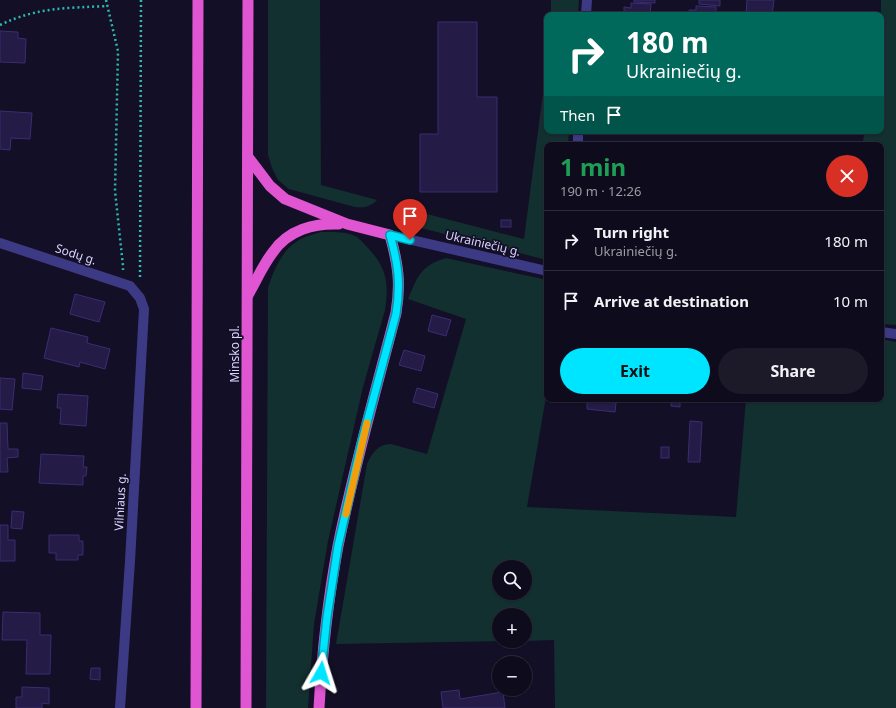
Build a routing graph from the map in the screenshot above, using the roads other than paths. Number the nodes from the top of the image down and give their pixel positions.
1 (198, 0) edge
2 (248, 0) edge
3 (587, 0) edge
4 (586, 12) edge
5 (248, 157) junction
6 (347, 224) junction
7 (390, 235) junction
8 (0, 243) edge
9 (544, 270) edge
10 (247, 297) junction
11 (140, 298) joint
12 (884, 332) edge
13 (896, 334) edge
14 (120, 708) edge
15 (196, 708) edge
16 (246, 708) edge
17 (319, 708) edge

1 - 15 highway
2 - 5 highway, Minsko pl.
3 - 4 street
5 - 6 highway
5 - 10 highway, Minsko pl.
6 - 7 highway
6 - 10 highway
7 - 9 street, Ukrainiečių g.
7 - 17 highway
8 - 11 street, Sodų g.
10 - 16 highway, Minsko pl.
11 - 14 street, Vilniaus g.
12 - 13 street

